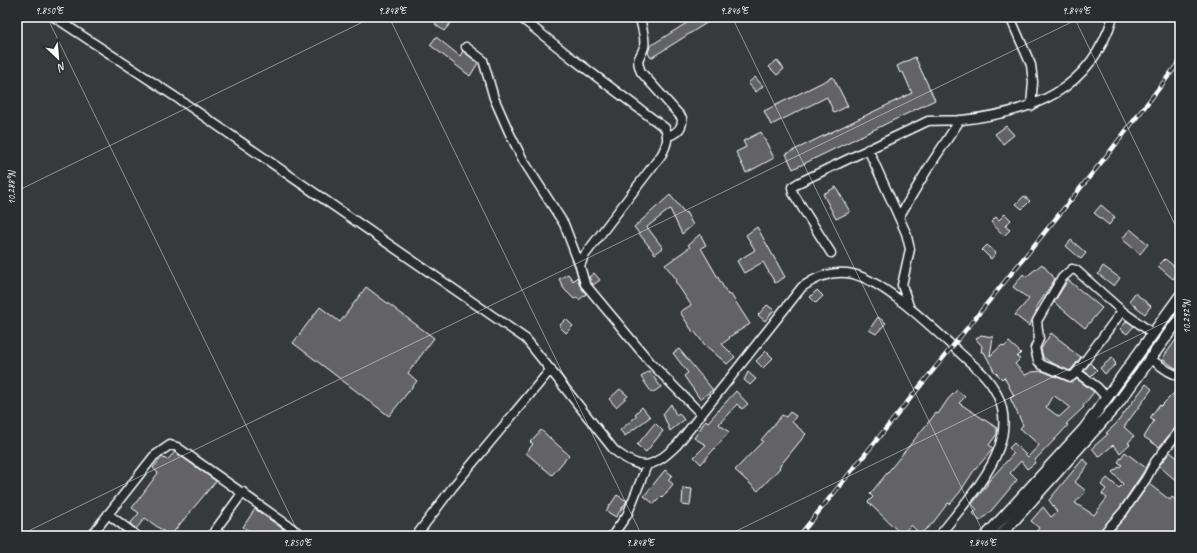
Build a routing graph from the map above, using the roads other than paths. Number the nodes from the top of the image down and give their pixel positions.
1 (54, 17) edge
2 (520, 17) edge
3 (640, 17) edge
4 (1010, 17) edge
5 (1113, 17) edge
6 (466, 47) dead end
7 (1031, 106) junction
8 (960, 120) junction
9 (668, 136) junction
10 (868, 149) junction
11 (899, 217) junction
12 (831, 253) dead end
13 (580, 266) junction
14 (1180, 296) edge
15 (909, 306) junction
16 (1122, 311) junction
17 (1180, 318) edge
18 (1152, 333) junction
19 (1150, 358) junction
20 (551, 368) junction
21 (1076, 373) junction
22 (1180, 377) edge
23 (1106, 397) junction
24 (701, 414) junction
25 (1180, 430) edge
26 (647, 465) junction
27 (243, 492) junction
28 (108, 514) junction
29 (213, 533) edge
30 (90, 536) edge
31 (137, 536) edge
32 (223, 536) edge
33 (303, 536) edge
34 (416, 536) edge
35 (612, 536) edge
36 (939, 536) edge
37 (986, 536) edge
38 (1000, 536) edge
39 (1110, 536) edge

1 - 20 street
2 - 9 street
3 - 9 street
4 - 7 street
5 - 7 street
6 - 13 street
7 - 8 street
8 - 10 street
8 - 11 street
9 - 13 street
10 - 11 street
10 - 12 street
11 - 15 street
13 - 24 street
14 - 18 street
15 - 24 street
15 - 36 street
16 - 18 street
16 - 21 street
16 - 21 street
17 - 19 street
18 - 23 street
19 - 22 street
19 - 38 street
20 - 26 street
20 - 34 street
21 - 23 street
23 - 37 street
24 - 26 street
25 - 39 street
26 - 35 street
27 - 28 street
27 - 29 street
27 - 33 street
28 - 30 street
28 - 31 street
29 - 32 street

